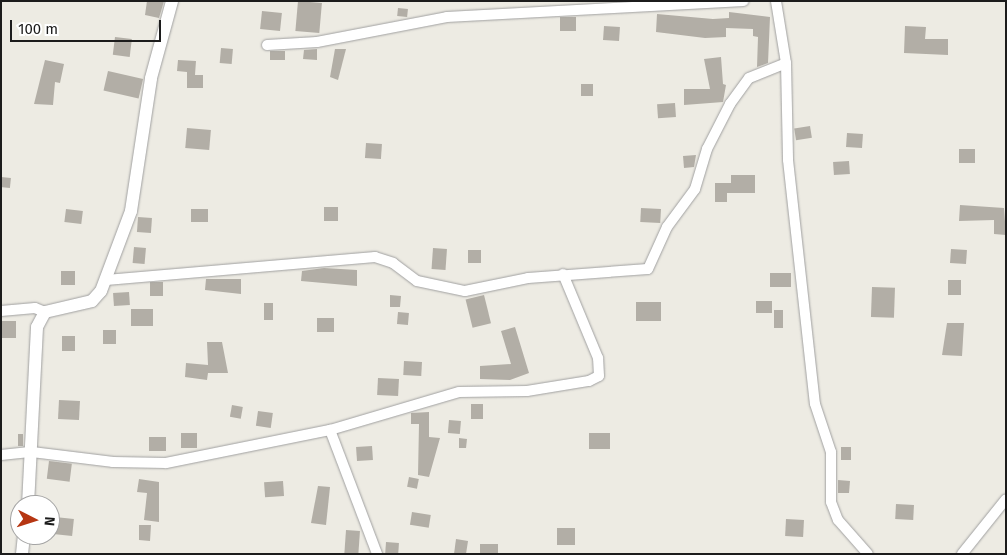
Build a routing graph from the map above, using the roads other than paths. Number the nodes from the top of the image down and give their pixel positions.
1 (172, 1) edge
2 (744, 1) edge
3 (776, 1) edge
4 (267, 46) dead end
5 (786, 63) junction
6 (563, 274) junction
7 (106, 280) junction
8 (1, 311) edge
9 (45, 312) junction
10 (330, 430) junction
11 (32, 452) junction
12 (1, 455) edge
13 (29, 495) edge
14 (1006, 499) edge
15 (377, 554) edge
16 (868, 554) edge
17 (962, 554) edge

1 - 7 street
2 - 4 street
3 - 5 street
5 - 6 street
5 - 16 street
6 - 7 street
6 - 10 street
7 - 9 street
8 - 9 street
9 - 11 street
10 - 11 street
10 - 15 street
11 - 12 street
11 - 13 street
14 - 17 street

